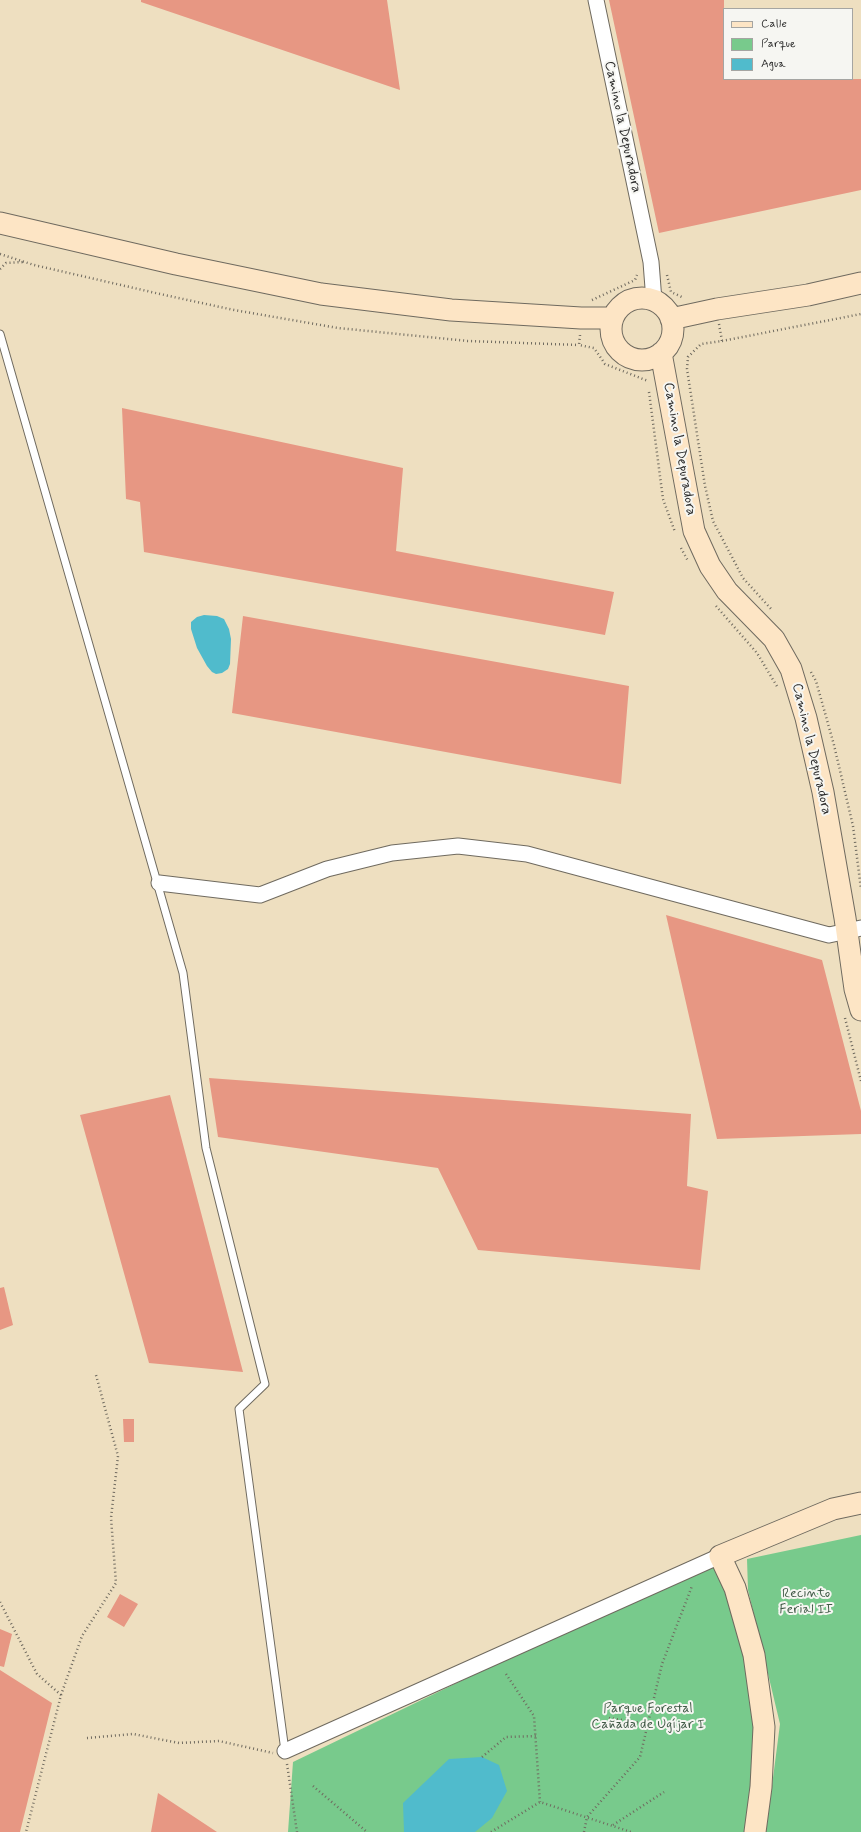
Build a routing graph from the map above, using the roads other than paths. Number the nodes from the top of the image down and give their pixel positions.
1 (596, 0) edge
2 (0, 223) edge
3 (861, 283) edge
4 (654, 301) junction
5 (613, 318) junction
6 (671, 319) junction
7 (0, 334) edge
8 (661, 353) junction
9 (158, 883) junction
10 (854, 929) edge
11 (852, 1011) edge
12 (861, 1503) edge
13 (720, 1556) junction
14 (285, 1751) joint
15 (755, 1832) edge

1 - 4 street, Camino la Depuradora
2 - 5 street
3 - 6 street
4 - 5 street
4 - 6 street
5 - 8 street
6 - 8 street
7 - 9 lane
8 - 10 street, Camino la Depuradora
9 - 10 street
9 - 14 lane
10 - 11 street, Camino la Depuradora
12 - 13 street
13 - 14 street
13 - 15 street

